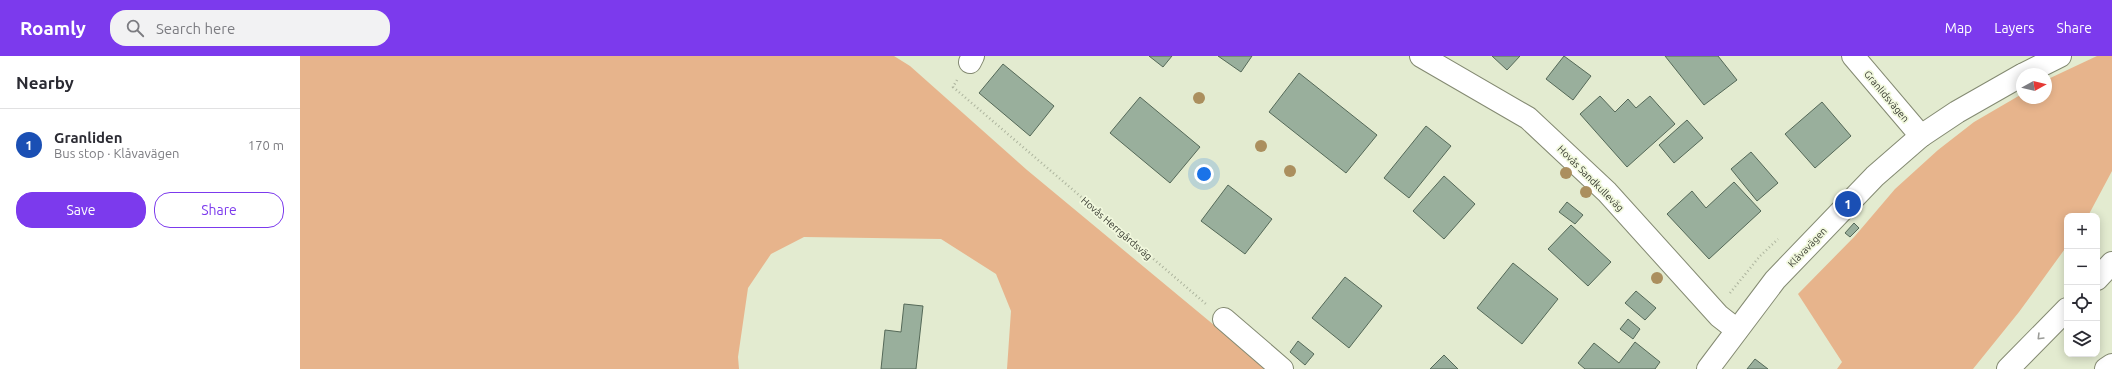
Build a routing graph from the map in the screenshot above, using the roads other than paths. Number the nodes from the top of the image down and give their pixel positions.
1 (1421, 56) edge
2 (1853, 56) edge
3 (2060, 56) edge
4 (2037, 68) edge
5 (2016, 79) edge
6 (1921, 136) junction
7 (2112, 263) edge
8 (2100, 275) edge
9 (2064, 312) edge
10 (1224, 320) road end
11 (1737, 330) junction
12 (2112, 365) edge
13 (1282, 369) edge
14 (1708, 369) edge
15 (2008, 369) edge
16 (2106, 369) edge

1 - 11 street, Hovås Sandkulleväg
2 - 6 street, Granlidsvägen
3 - 4 street, Klåvavägen
5 - 6 street, Klåvavägen
6 - 11 street, Klåvavägen
7 - 8 street
9 -> 15 street
10 - 13 street
11 - 14 street, Klåvavägen
12 - 16 street

